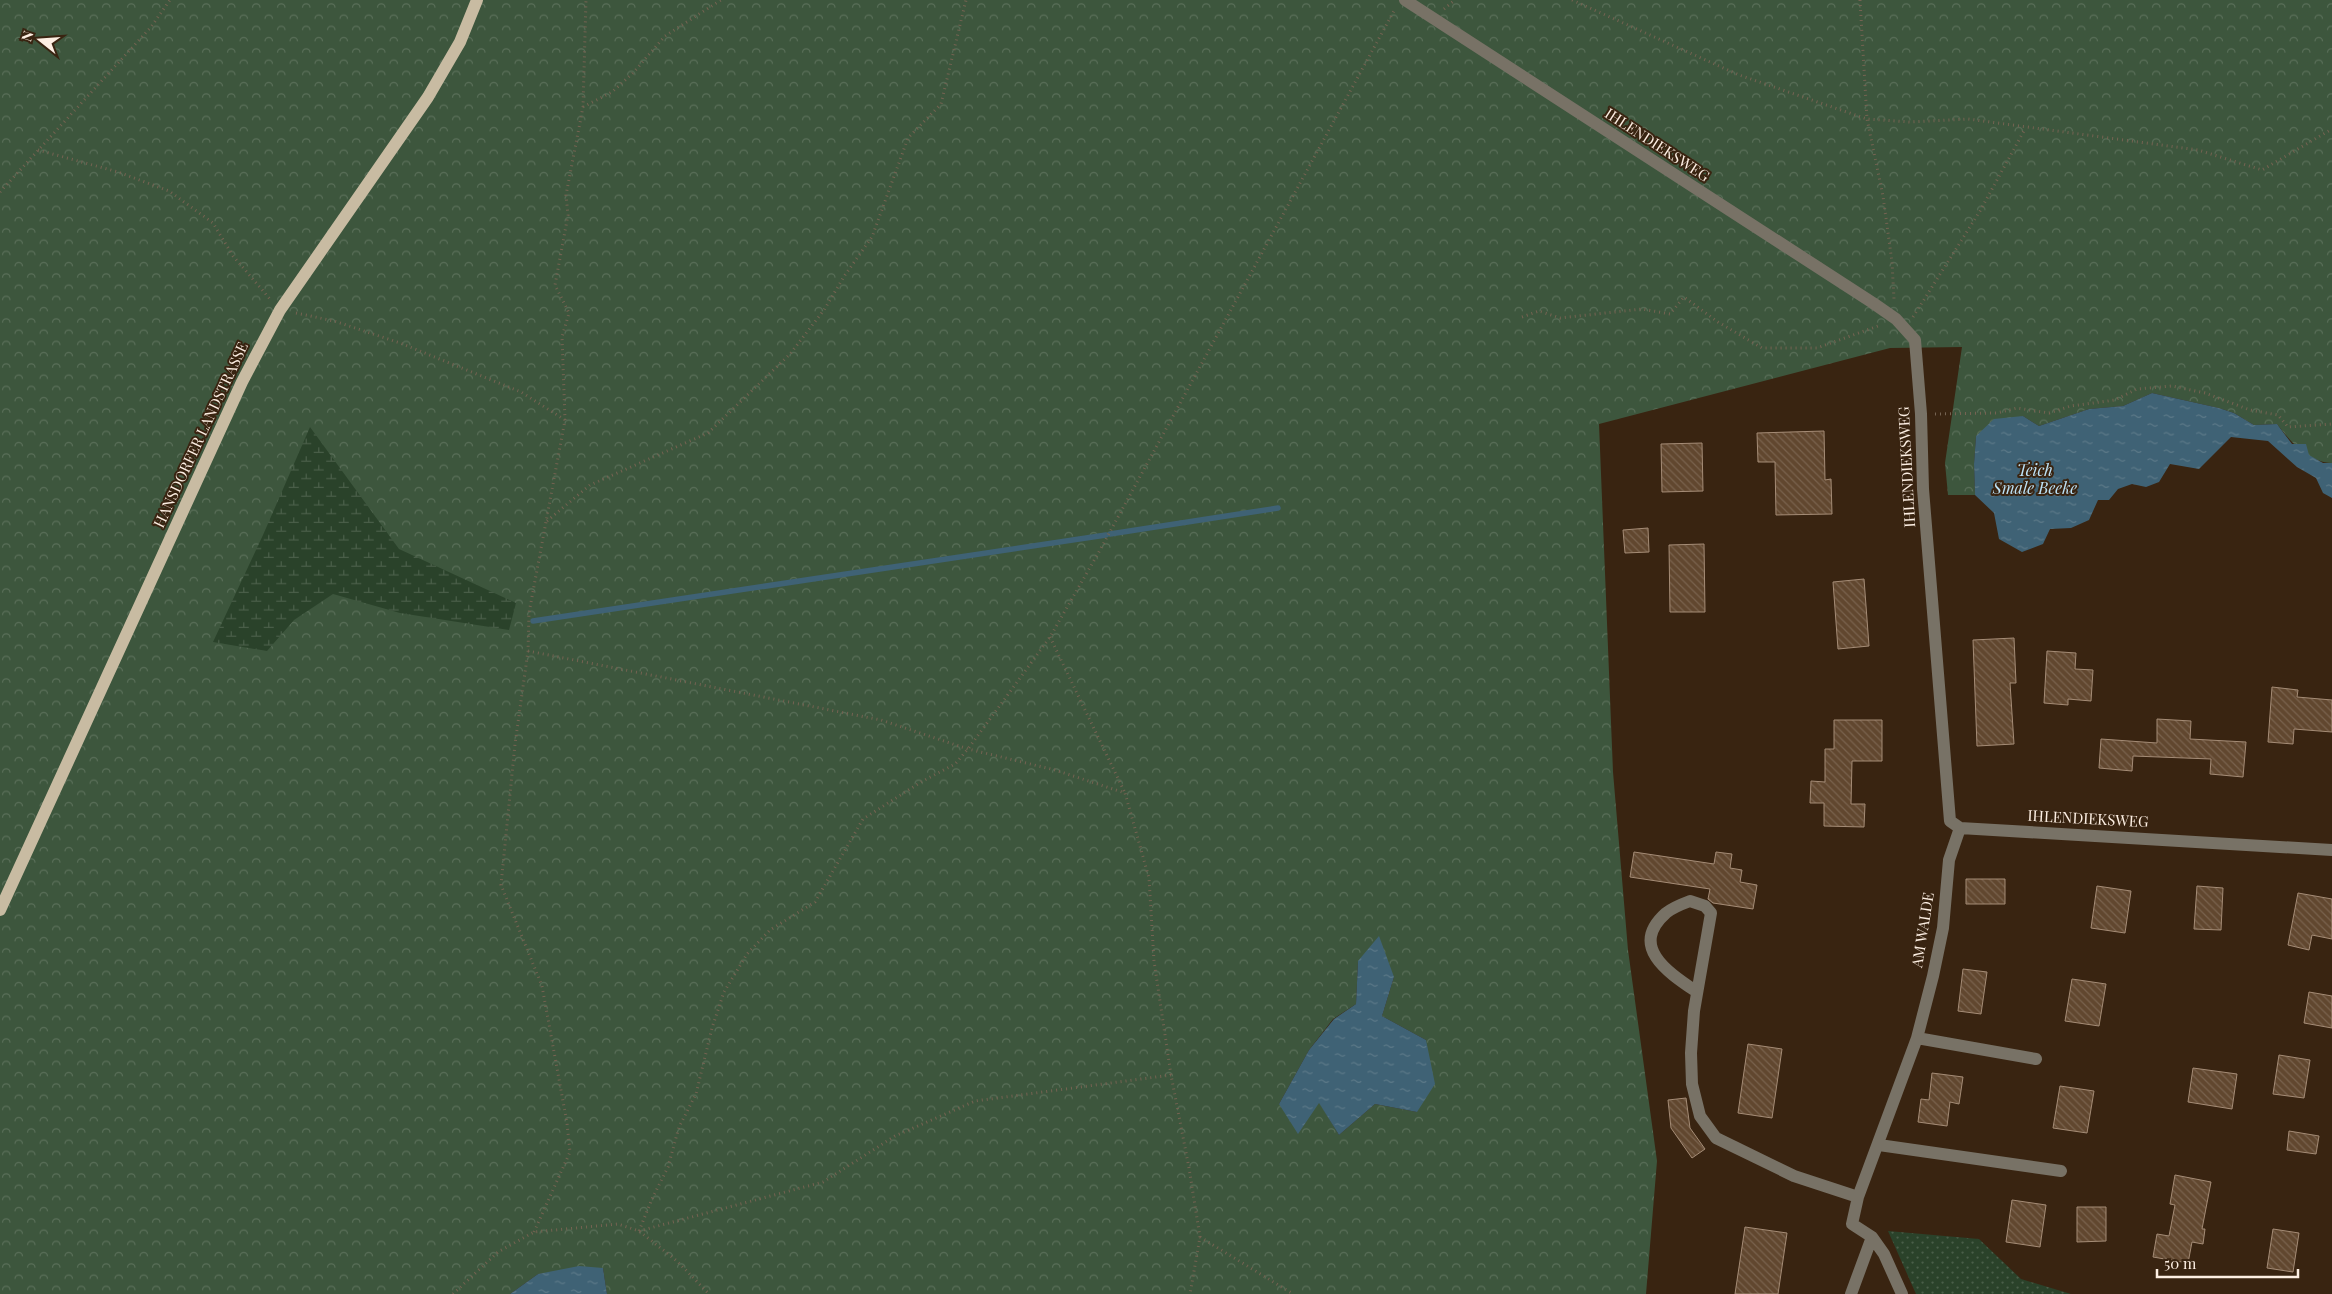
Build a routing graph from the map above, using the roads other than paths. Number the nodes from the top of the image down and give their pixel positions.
1 (477, 0) edge
2 (1400, 4) edge
3 (1960, 828) junction
4 (2332, 850) edge
5 (0, 910) edge
6 (1697, 992) junction
7 (1917, 1038) junction
8 (2036, 1059) dead end
9 (1879, 1145) junction
10 (2061, 1171) dead end
11 (1858, 1196) junction
12 (1872, 1237) junction
13 (1851, 1294) edge
14 (1902, 1294) edge

1 - 5 main road, HANSDORFER LANDSTRASSE
2 - 3 street, IHLENDIEKSWEG
3 - 4 street, IHLENDIEKSWEG
3 - 7 street, AM WALDE
6 - 6 street
6 - 11 street
7 - 8 street
7 - 9 street, AM WALDE
9 - 10 street
9 - 11 street, AM WALDE
11 - 12 street, AM WALDE
12 - 13 street
12 - 14 street, AM WALDE

